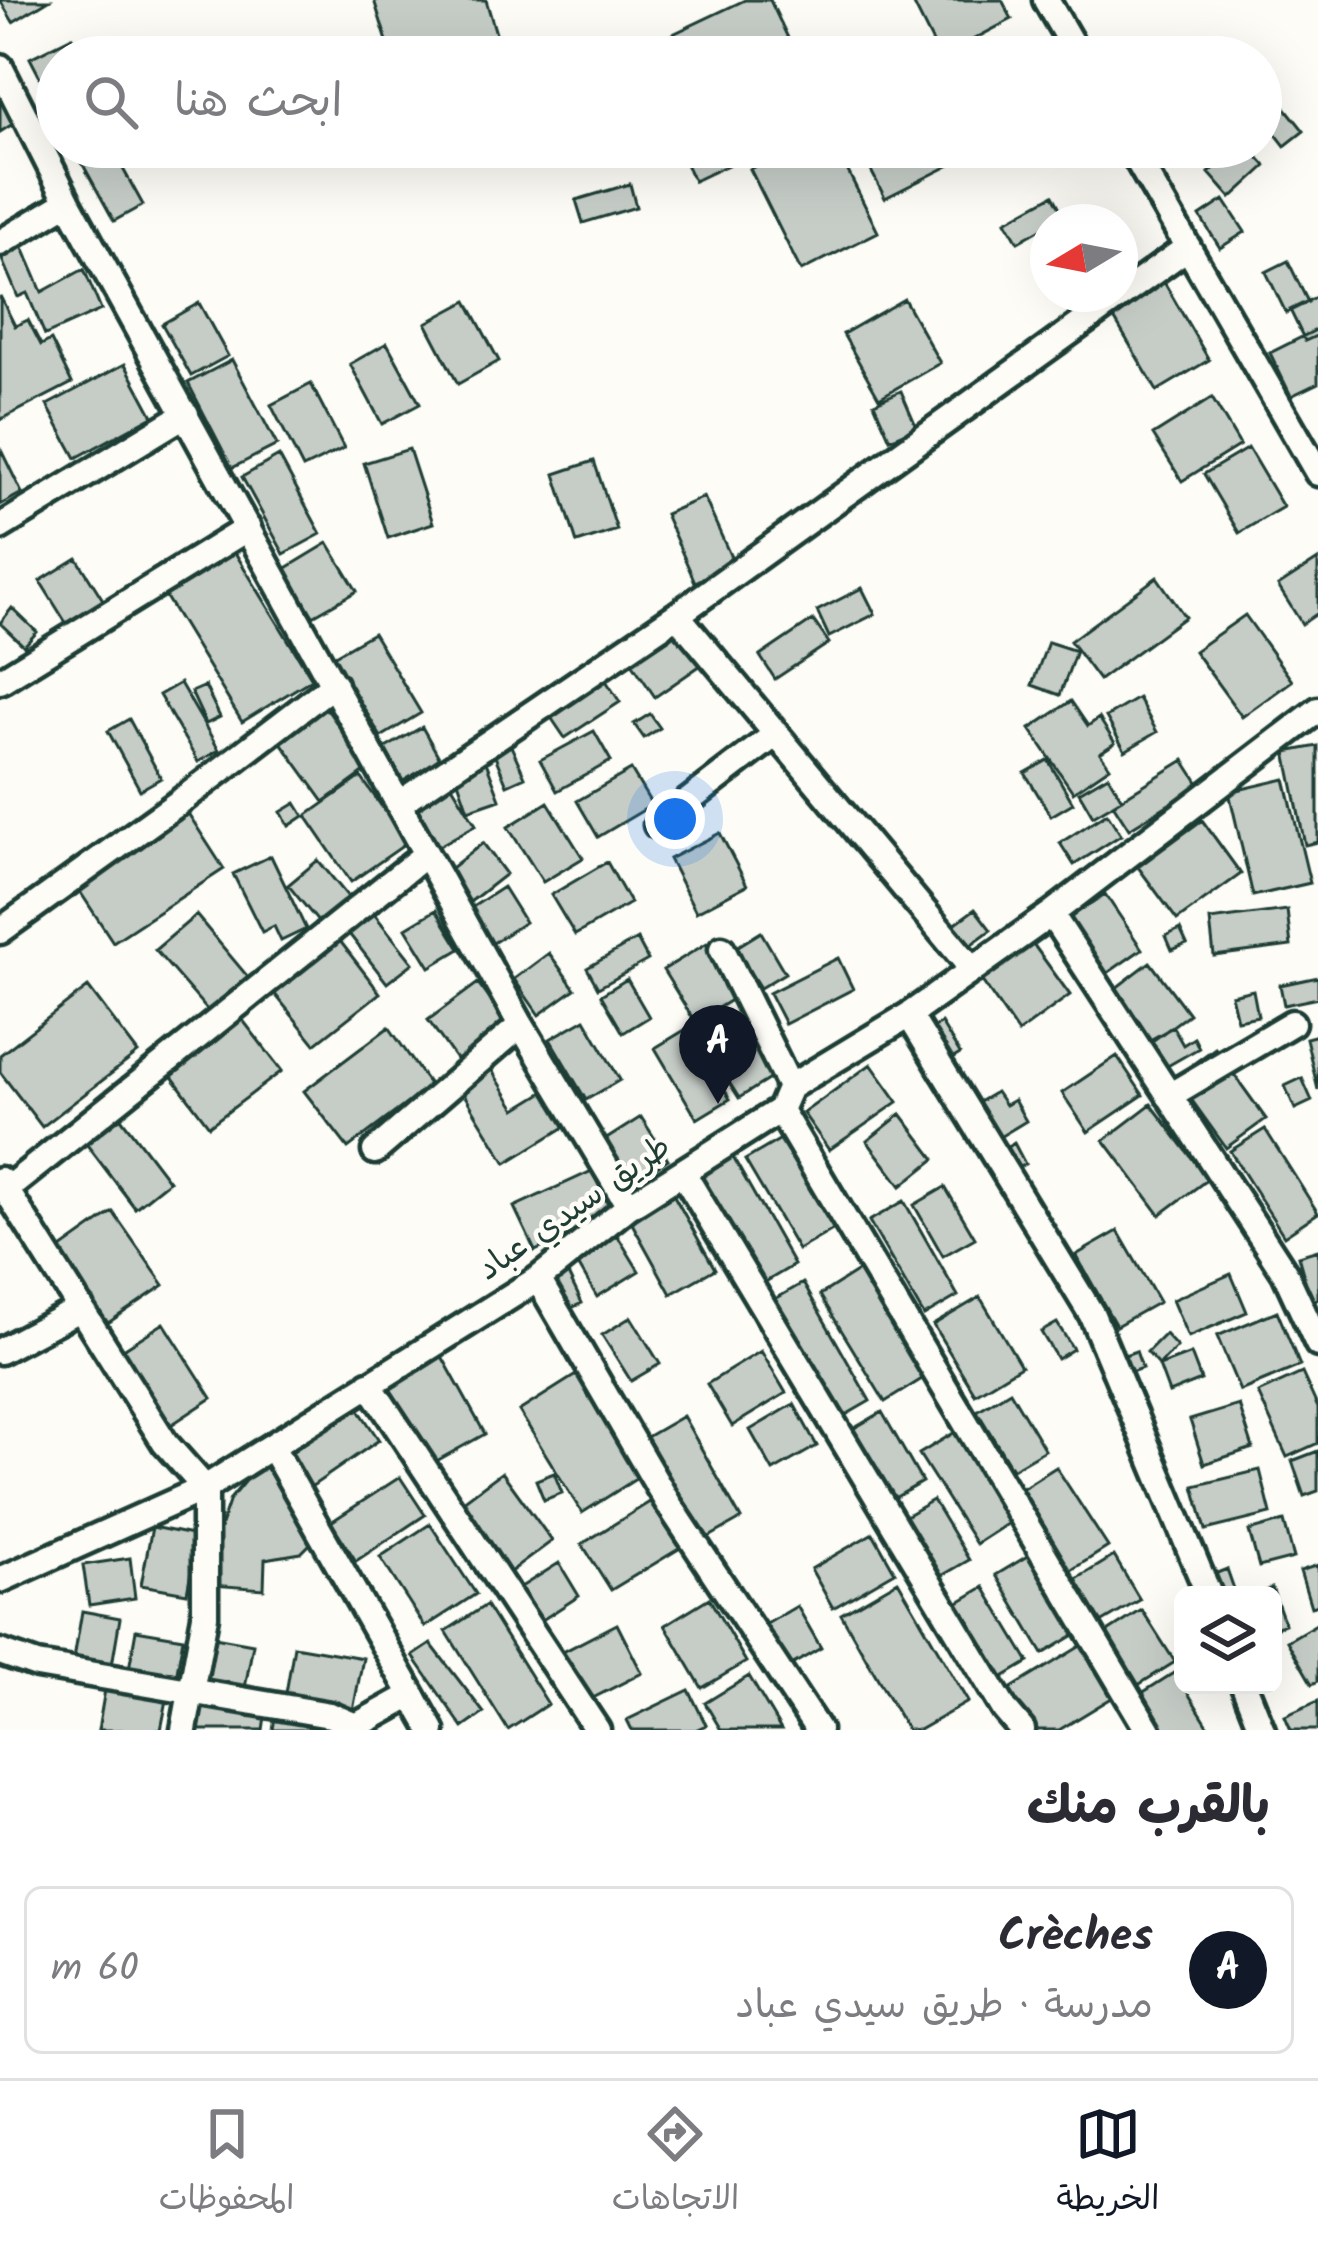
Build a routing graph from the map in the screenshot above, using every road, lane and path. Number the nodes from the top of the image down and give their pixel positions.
1 (1046, 0) edge
2 (1066, 36) edge
3 (0, 67) edge
4 (36, 138) edge
5 (51, 168) edge
6 (1142, 168) edge
7 (68, 202) junction
8 (0, 243) edge
9 (1188, 247) junction
10 (186, 414) junction
11 (1318, 473) edge
12 (0, 527) edge
13 (248, 528) junction
14 (677, 615) junction
15 (0, 681) edge
16 (334, 684) junction
17 (1318, 710) edge
18 (776, 734) junction
19 (400, 803) junction
20 (657, 825) dead end
21 (427, 854) junction
22 (1051, 914) junction
23 (0, 931) edge
24 (722, 949) dead end
25 (973, 970) junction
26 (909, 1015) junction
27 (1292, 1023) dead end
28 (521, 1025) junction
29 (1169, 1096) junction
30 (785, 1098) junction
31 (375, 1150) dead end
32 (683, 1173) junction
33 (3, 1184) edge
34 (629, 1206) junction
35 (538, 1279) junction
36 (81, 1308) junction
37 (1318, 1344) edge
38 (0, 1351) edge
39 (368, 1384) junction
40 (272, 1447) junction
41 (205, 1488) junction
42 (0, 1580) edge
43 (1204, 1586) edge
44 (0, 1652) edge
45 (190, 1693) junction
46 (1248, 1694) edge
47 (410, 1696) junction
48 (356, 1728) edge
49 (184, 1730) edge
50 (432, 1730) edge
51 (597, 1730) edge
52 (818, 1730) edge
53 (1022, 1730) edge
54 (1148, 1730) edge
55 (1262, 1730) edge

1 - 2 street
3 - 4 street
5 - 7 street
6 - 9 street
7 - 8 street
7 - 10 street
9 - 11 street
9 - 14 street
10 - 12 street
10 - 13 street
13 - 15 street
13 - 16 street
14 - 18 street
14 - 19 street
16 - 19 street
16 - 23 street
17 - 22 street, طريق سيدي عباد
18 - 20 street
18 - 25 street
19 - 21 street
21 - 28 street
21 - 33 street
22 - 25 street, طريق سيدي عباد
22 - 29 street
24 - 30 street
25 - 26 street, طريق سيدي عباد
26 - 30 street, طريق سيدي عباد
26 - 43 street
27 - 29 street
28 - 31 street
28 - 34 street
29 - 37 street
30 - 32 street, طريق سيدي عباد
30 - 54 street
32 - 34 street, طريق سيدي عباد
32 - 53 street
33 - 36 street
34 - 35 street, طريق سيدي عباد
35 - 39 street, طريق سيدي عباد
35 - 52 street
36 - 38 street
36 - 41 street
39 - 40 street, طريق سيدي عباد
39 - 51 street
40 - 41 street, طريق سيدي عباد
40 - 47 street
41 - 42 street, طريق سيدي عباد
41 - 45 street
44 - 45 street
45 - 48 street
45 - 49 street
46 - 55 street
47 - 48 street
47 - 50 street

